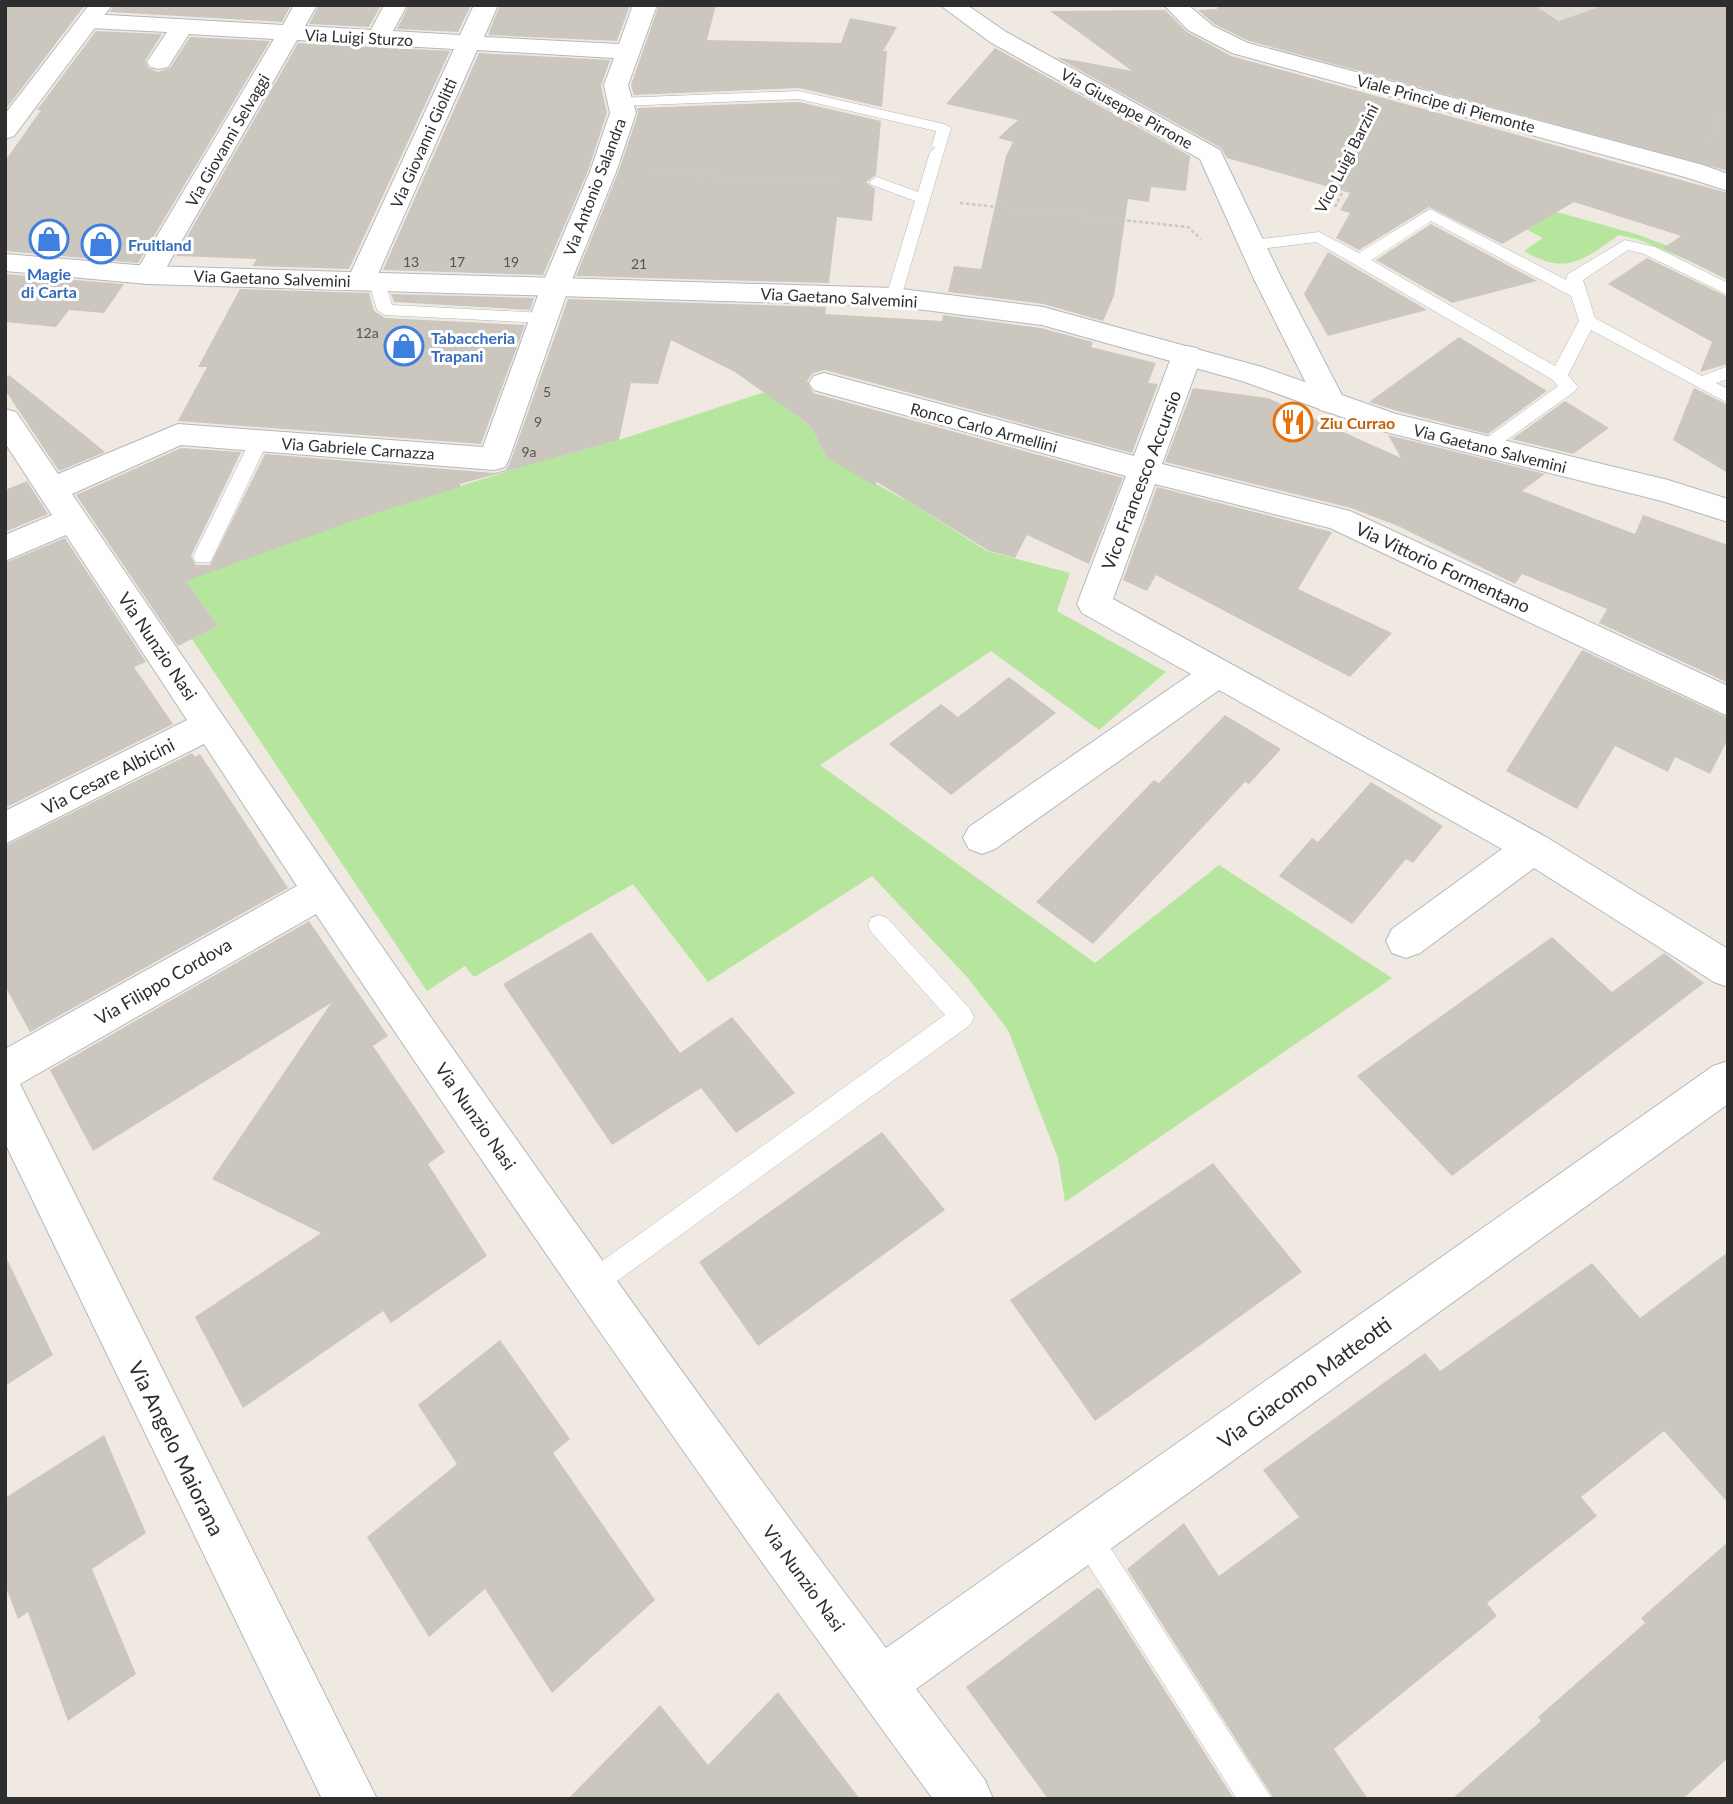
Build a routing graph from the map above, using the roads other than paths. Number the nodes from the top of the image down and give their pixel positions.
1 (306, 5) edge
2 (396, 5) edge
3 (486, 5) edge
4 (645, 5) edge
5 (951, 5) edge
6 (1175, 5) edge
7 (95, 13) edge
8 (178, 19) edge
9 (290, 33) junction
10 (378, 38) junction
11 (468, 43) junction
12 (628, 52) junction
13 (159, 62) dead end
14 (620, 102) junction
15 (9, 122) edge
16 (877, 182) road end
17 (1728, 183) edge
18 (924, 199) junction
19 (1257, 253) junction
20 (1360, 260) junction
21 (5, 262) edge
22 (148, 275) junction
23 (369, 281) junction
24 (555, 287) junction
25 (1728, 290) edge
26 (1577, 292) junction
27 (894, 297) junction
28 (544, 318) junction
29 (1587, 321) junction
30 (1187, 355) junction
31 (1728, 372) edge
32 (1559, 376) junction
33 (1702, 382) junction
34 (824, 383) dead end
35 (1728, 397) edge
36 (1331, 403) junction
37 (5, 419) edge
38 (260, 441) junction
39 (1484, 448) junction
40 (1144, 470) junction
41 (62, 504) junction
42 (1728, 511) edge
43 (5, 549) edge
44 (203, 557) dead end
45 (1219, 672) junction
46 (1728, 702) edge
47 (211, 724) junction
48 (5, 829) edge
49 (982, 838) dead end
50 (1533, 848) junction
51 (320, 892) junction
52 (879, 925) dead end
53 (1406, 941) dead end
54 (1728, 970) edge
55 (5, 1071) edge
56 (1728, 1080) edge
57 (5, 1098) edge
58 (593, 1283) junction
59 (1087, 1537) junction
60 (880, 1684) junction
61 (350, 1799) edge
62 (966, 1799) edge
63 (1255, 1799) edge

1 - 9 street, Via Giovanni Selvaggi
2 - 10 street
3 - 11 street, Via Giovanni Giolitti
4 - 12 street, Via Antonio Salandra
5 - 19 street, Via Giuseppe Pirrone
6 - 17 street, Viale Principe di Piemonte
7 - 8 street, Via Luigi Sturzo
7 - 15 street
8 - 9 street, Via Luigi Sturzo
8 - 13 street
9 - 10 street, Via Luigi Sturzo
9 - 22 street, Via Giovanni Selvaggi
10 - 11 street, Via Luigi Sturzo
11 - 12 street, Via Luigi Sturzo
11 - 23 street, Via Giovanni Giolitti
12 - 14 street, Via Antonio Salandra
14 - 18 lane
14 - 24 street, Via Antonio Salandra
16 - 18 lane
18 - 27 lane
19 - 20 lane
19 - 36 street, Via Giuseppe Pirrone
20 - 26 lane
20 - 32 lane
21 - 22 street, Via Gaetano Salvemini
22 - 23 street, Via Gaetano Salvemini
23 - 24 street, Via Gaetano Salvemini
23 - 28 lane
24 - 27 street, Via Gaetano Salvemini
24 - 28 street, Via Gabriele Carnazza
25 - 26 lane
26 - 29 lane
27 - 30 street, Via Gaetano Salvemini
28 - 38 street, Via Gabriele Carnazza
29 - 32 lane
29 - 33 lane
30 - 36 street, Via Gaetano Salvemini
30 - 40 street, Vico Francesco Accursio
31 - 33 lane
32 - 39 lane
33 - 35 lane
34 - 40 street, Ronco Carlo Armellini
36 - 39 street, Via Gaetano Salvemini
37 - 41 street, Via Nunzio Nasi
38 - 41 street, Via Gabriele Carnazza
38 - 44 lane
39 - 42 street, Via Gaetano Salvemini
40 - 45 street, Vico Francesco Accursio
40 - 46 street, Via Vittorio Formentano
41 - 43 street, Via Gabriele Carnazza
41 - 47 street, Via Nunzio Nasi
45 - 49 street
45 - 50 street
47 - 48 street, Via Cesare Albicini
47 - 51 street, Via Nunzio Nasi
50 - 53 street
50 - 54 street
51 - 55 street, Via Filippo Cordova
51 - 58 street, Via Nunzio Nasi
52 - 58 lane
56 - 59 street, Via Giacomo Matteotti
57 - 61 street, Via Angelo Maiorana
58 - 60 street, Via Nunzio Nasi
59 - 60 street, Via Giacomo Matteotti
59 - 63 lane
60 - 62 street, Via Nunzio Nasi

